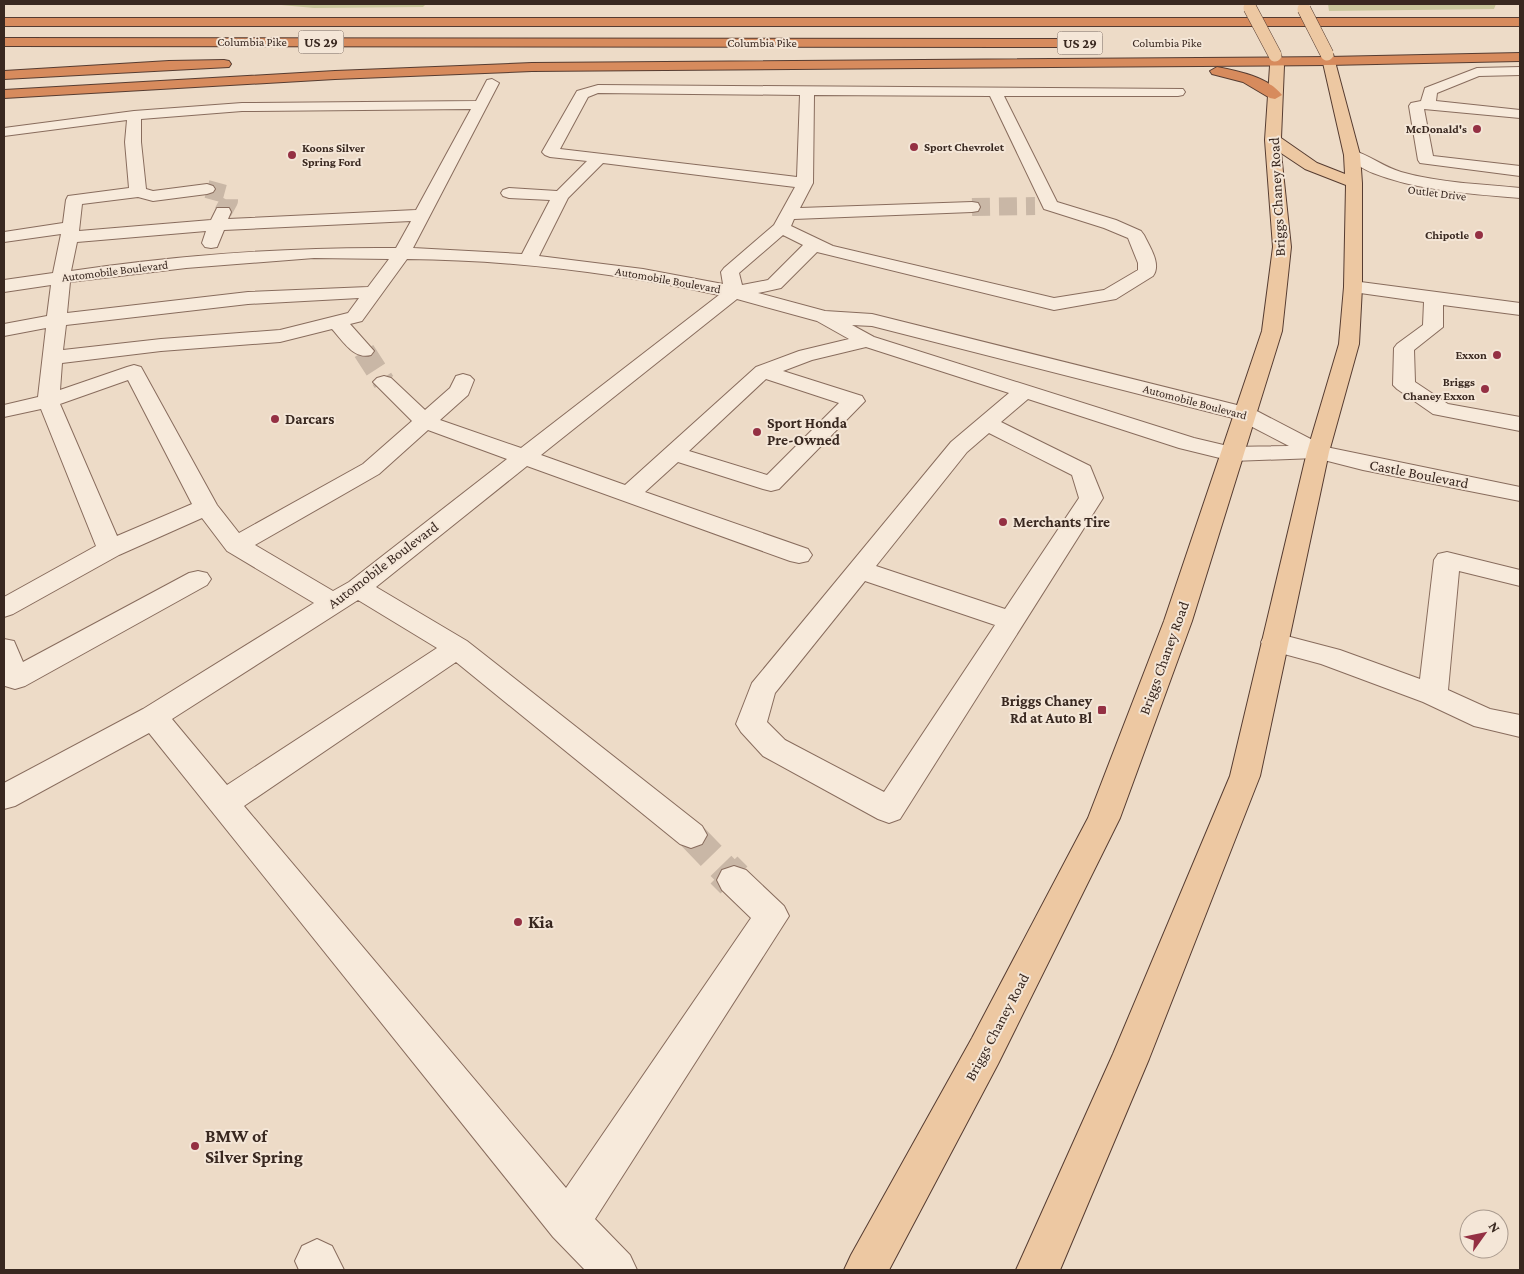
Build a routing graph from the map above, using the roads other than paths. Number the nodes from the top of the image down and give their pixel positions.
1 (1248, 6) edge
2 (1302, 6) edge
3 (160, 10) dead end
4 (4, 12) edge
5 (228, 12) junction
6 (1520, 14) edge
7 (675, 21) junction
8 (1432, 21) junction
9 (4, 22) edge
10 (1520, 22) edge
11 (4, 42) edge
12 (639, 42) junction
13 (1098, 43) dead end
14 (1254, 43) dead end
15 (1284, 44) dead end
16 (1304, 44) dead end
17 (1500, 44) dead end
18 (1520, 45) edge
19 (1329, 53) junction
20 (401, 56) dead end
21 (1520, 57) edge
22 (1276, 58) junction
23 (237, 64) dead end
24 (865, 64) junction
25 (208, 65) junction
26 (1520, 71) edge
27 (4, 75) edge
28 (4, 82) edge
29 (492, 83) dead end
30 (807, 91) junction
31 (995, 92) junction
32 (1178, 92) dead end
33 (4, 94) edge
34 (1275, 95) junction
35 (1428, 104) junction
36 (480, 105) junction
37 (1520, 114) edge
38 (134, 115) junction
39 (4, 132) edge
40 (1273, 140) junction
41 (1352, 155) junction
42 (599, 158) junction
43 (1520, 171) edge
44 (805, 183) junction
45 (1354, 183) junction
46 (207, 189) tunnel mouth
47 (138, 192) junction
48 (509, 193) dead end
49 (1520, 194) edge
50 (560, 196) junction
51 (1516, 206) edge
52 (972, 207) tunnel mouth
53 (422, 215) junction
54 (220, 219) junction
55 (784, 221) junction
56 (70, 232) junction
57 (4, 238) edge
58 (815, 244) junction
59 (402, 253) junction
60 (528, 259) junction
61 (206, 261) junction
62 (61, 277) junction
63 (4, 286) edge
64 (1353, 287) junction
65 (373, 292) junction
66 (734, 292) junction
67 (1434, 298) junction
68 (1520, 309) edge
69 (824, 318) junction
70 (56, 320) junction
71 (337, 322) junction
72 (4, 330) edge
73 (867, 341) junction
74 (161, 345) junction
75 (364, 351) tunnel mouth
76 (52, 358) junction
77 (134, 371) junction
78 (763, 371) junction
79 (463, 380) dead end
80 (384, 382) tunnel mouth
81 (1025, 391) junction
82 (48, 401) junction
83 (4, 411) edge
84 (1245, 414) junction
85 (425, 422) junction
86 (987, 424) junction
87 (1520, 424) edge
88 (1318, 452) junction
89 (673, 453) junction
90 (1232, 454) junction
91 (524, 458) junction
92 (1520, 494) edge
93 (628, 495) junction
94 (206, 507) junction
95 (236, 545) junction
96 (110, 549) junction
97 (799, 555) dead end
98 (860, 570) junction
99 (1520, 578) edge
100 (198, 579) dead end
101 (358, 588) junction
102 (333, 603) junction
103 (4, 608) edge
104 (1011, 621) junction
105 (1275, 642) junction
106 (4, 648) edge
107 (457, 648) junction
108 (1434, 695) junction
109 (153, 717) junction
110 (1520, 726) edge
111 (4, 797) edge
112 (224, 803) junction
113 (691, 835) tunnel mouth
114 (734, 880) tunnel mouth
115 (568, 1222) junction
116 (615, 1270) edge
117 (866, 1270) edge
118 (1038, 1270) edge

1 - 22 main road, Briggs Chaney Road, bridge
2 - 19 main road, bridge
3 - 5 highway
4 - 5 highway
5 - 7 highway
6 - 8 highway
7 - 8 highway, Columbia Pike / US 29
7 - 9 highway, Columbia Pike / US 29
8 - 10 highway, Columbia Pike / US 29
11 - 12 highway, Columbia Pike / US 29
12 - 13 highway, Columbia Pike / US 29
12 - 20 highway
14 - 15 highway
16 - 19 highway
17 - 18 highway
19 - 21 highway
19 - 22 highway
19 - 41 main road
22 - 24 highway
22 - 34 main road, Briggs Chaney Road
23 - 25 highway
24 - 33 highway
24 - 34 highway
25 - 27 highway
25 - 28 highway
26 - 35 street
29 - 36 street
30 - 31 street
30 - 42 street
30 - 44 street
31 - 32 street
31 - 58 street
34 - 40 main road, Briggs Chaney Road
35 - 37 street
35 - 43 street
36 - 38 street
36 - 53 street
38 - 39 street
38 - 47 street
40 - 45 main road
40 - 84 main road, Briggs Chaney Road
41 - 45 main road
41 - 49 street
42 - 44 street
42 - 50 street
44 - 55 street
45 - 51 street, Outlet Drive
45 - 64 main road
46 - 47 street
47 - 56 street
48 - 50 street
50 - 60 street
52 - 55 street
53 - 54 street
53 - 59 street
54 - 56 street
54 - 61 street
55 - 58 street
55 - 66 street
56 - 57 street
56 - 62 street
58 - 66 street
59 - 60 street, Automobile Boulevard
59 - 61 street, Automobile Boulevard
59 - 65 street
60 - 66 street, Automobile Boulevard
61 - 62 street, Automobile Boulevard
62 - 63 street, Automobile Boulevard
62 - 70 street
64 - 67 street
64 - 88 main road
65 - 70 street
65 - 71 street
66 - 69 street, Automobile Boulevard
66 - 91 street, Automobile Boulevard
67 - 68 street
67 - 87 street
69 - 73 street, Automobile Boulevard
69 - 84 street, Automobile Boulevard
70 - 72 street
70 - 76 street
71 - 74 street
71 - 75 street
73 - 78 street
73 - 81 street, Automobile Boulevard
74 - 76 street
74 - 77 street
76 - 82 street
77 - 82 street
77 - 94 street
78 - 89 street
78 - 89 street
79 - 85 street
80 - 85 street
81 - 86 street
81 - 90 street, Automobile Boulevard
82 - 83 street
82 - 96 street
84 - 88 street, Automobile Boulevard
84 - 90 main road, Briggs Chaney Road
85 - 91 street
85 - 95 street
86 - 98 street
86 - 104 street
88 - 90 street, Automobile Boulevard
88 - 92 street, Castle Boulevard
88 - 105 main road
89 - 93 street
90 - 117 main road, Briggs Chaney Road
91 - 93 street
91 - 101 street, Automobile Boulevard
93 - 97 street
94 - 95 street
94 - 96 street
95 - 102 street
96 - 103 street
98 - 104 street
98 - 104 street
99 - 108 street
100 - 106 street
101 - 102 street, Automobile Boulevard
101 - 107 street
102 - 109 street, Automobile Boulevard
105 - 108 street
105 - 118 main road
107 - 112 street
107 - 113 street
108 - 110 street
109 - 111 street, Automobile Boulevard
109 - 112 street
112 - 115 street
114 - 115 street
115 - 116 street

